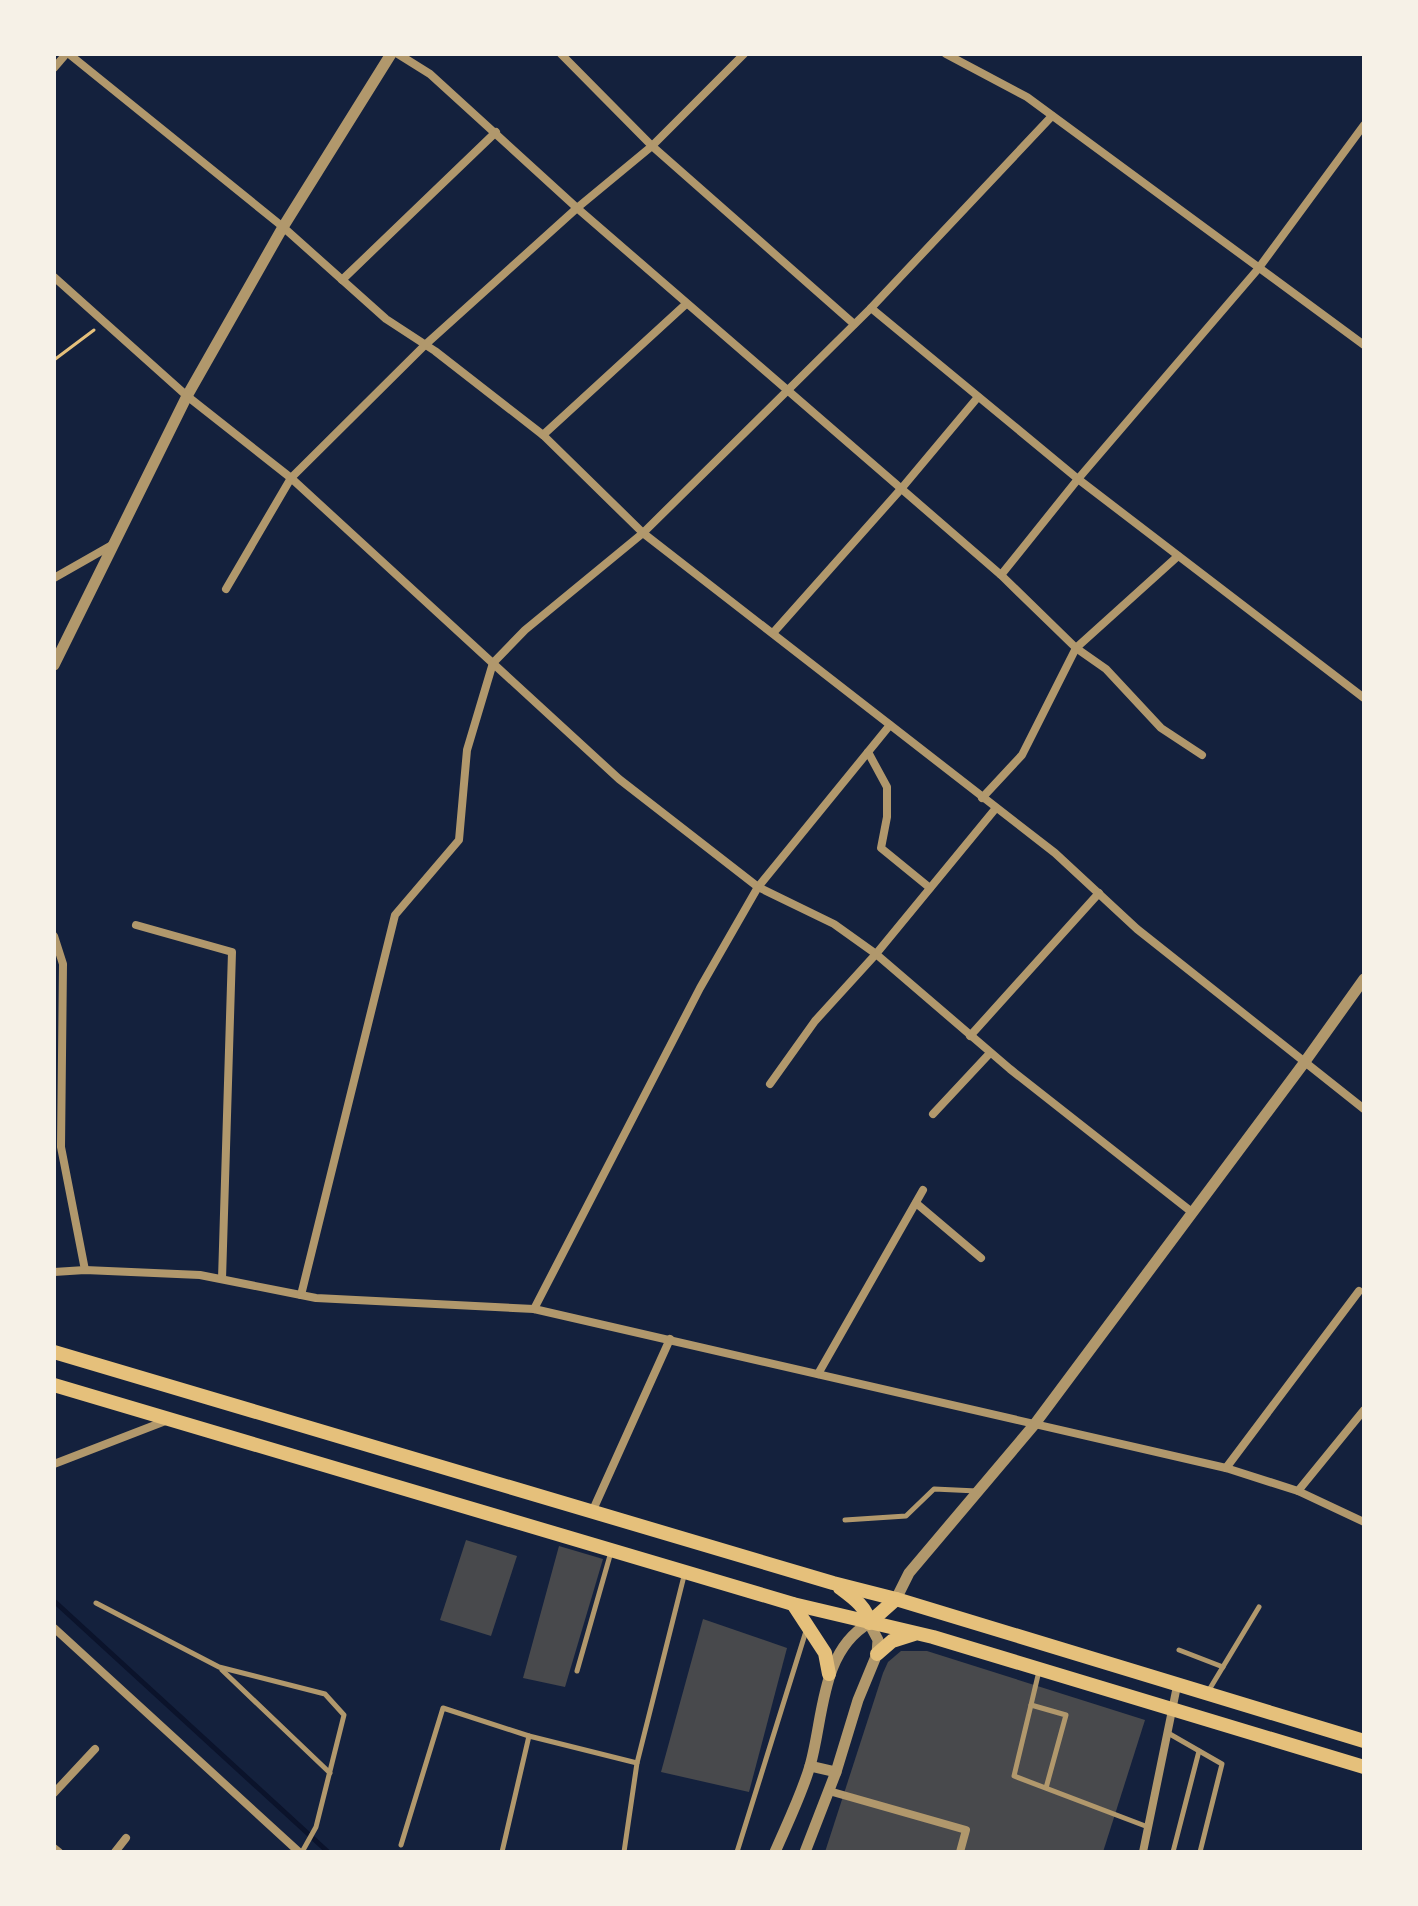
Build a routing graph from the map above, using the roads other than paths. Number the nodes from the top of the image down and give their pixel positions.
1 (68, 54) edge
2 (391, 54) edge
3 (398, 54) edge
4 (561, 54) edge
5 (744, 54) edge
6 (946, 54) edge
7 (54, 68) edge
8 (1052, 116) junction
9 (1364, 125) edge
10 (496, 132) junction
11 (652, 146) junction
12 (577, 208) junction
13 (283, 227) junction
14 (1258, 269) junction
15 (54, 277) edge
16 (342, 280) junction
17 (686, 304) junction
18 (871, 308) junction
19 (854, 324) junction
20 (425, 345) junction
21 (1364, 345) edge
22 (786, 390) junction
23 (187, 396) junction
24 (978, 397) junction
25 (543, 435) junction
26 (291, 478) junction
27 (1078, 479) junction
28 (901, 489) junction
29 (643, 533) junction
30 (112, 545) junction
31 (1178, 556) junction
32 (1001, 575) junction
33 (54, 578) edge
34 (226, 589) dead end
35 (773, 633) junction
36 (1076, 648) junction
37 (493, 663) junction
38 (54, 665) edge
39 (1364, 698) edge
40 (890, 725) junction
41 (868, 752) junction
42 (1202, 755) dead end
43 (982, 798) junction
44 (996, 808) junction
45 (758, 887) junction
46 (930, 888) junction
47 (1099, 893) junction
48 (136, 925) dead end
49 (54, 936) edge
50 (876, 954) junction
51 (1364, 979) edge
52 (970, 1036) junction
53 (990, 1053) junction
54 (1304, 1063) junction
55 (770, 1084) dead end
56 (1364, 1109) edge
57 (933, 1114) dead end
58 (58, 1147) edge
59 (923, 1190) dead end
60 (916, 1203) junction
61 (1193, 1213) junction
62 (981, 1258) dead end
63 (85, 1270) junction
64 (54, 1272) edge
65 (222, 1279) junction
66 (1359, 1291) dead end
67 (301, 1295) junction
68 (534, 1309) junction
69 (670, 1339) junction
70 (54, 1352) edge
71 (818, 1374) junction
72 (54, 1385) edge
73 (1364, 1410) edge
74 (169, 1420) junction
75 (1034, 1425) junction
76 (54, 1464) edge
77 (1226, 1468) junction
78 (978, 1491) junction
79 (1298, 1491) junction
80 (592, 1512) junction
81 (845, 1520) dead end
82 (1364, 1522) edge
83 (611, 1551) junction
84 (685, 1572) junction
85 (833, 1583) junction
86 (896, 1599) junction
87 (96, 1603) dead end
88 (793, 1604) junction
89 (1259, 1607) dead end
90 (869, 1623) junction
91 (807, 1626) junction
92 (54, 1628) edge
93 (918, 1633) junction
94 (1179, 1650) dead end
95 (877, 1654) junction
96 (219, 1667) junction
97 (1223, 1667) junction
98 (1040, 1669) junction
99 (577, 1671) dead end
100 (829, 1674) junction
101 (1177, 1686) junction
102 (1207, 1694) junction
103 (1031, 1705) junction
104 (1173, 1708) junction
105 (1168, 1733) junction
106 (529, 1736) junction
107 (1364, 1741) edge
108 (95, 1749) dead end
109 (1199, 1751) junction
110 (637, 1763) junction
111 (810, 1766) junction
112 (1364, 1767) edge
113 (836, 1772) junction
114 (331, 1774) junction
115 (1046, 1788) junction
116 (829, 1791) junction
117 (54, 1793) edge
118 (1148, 1827) junction
119 (126, 1838) dead end
120 (401, 1845) dead end
121 (54, 1848) edge
122 (59, 1852) edge
123 (115, 1852) edge
124 (301, 1852) edge
125 (502, 1852) edge
126 (624, 1852) edge
127 (737, 1852) edge
128 (775, 1852) edge
129 (805, 1852) edge
130 (960, 1852) edge
131 (1143, 1852) edge
132 (1173, 1852) edge
133 (1200, 1852) edge

1 - 7 street
1 - 13 street
2 - 13 street
3 - 10 street
4 - 11 street
5 - 11 street
6 - 8 street
8 - 14 street
8 - 18 street
9 - 14 street
10 - 12 street
10 - 16 street
11 - 12 street
11 - 19 street
12 - 17 street
12 - 20 street
13 - 16 street
13 - 23 street
14 - 21 street
14 - 27 street
15 - 23 street
16 - 20 street
17 - 22 street
17 - 25 street
18 - 19 street
18 - 24 street
19 - 22 street
20 - 25 street
20 - 26 street
22 - 28 street
22 - 29 street
23 - 26 street
23 - 30 street
24 - 27 street
24 - 28 street
25 - 29 street
26 - 34 street
26 - 37 street
27 - 31 street
27 - 32 street
28 - 32 street
28 - 35 street
29 - 35 street
29 - 37 street
30 - 33 street
30 - 38 street
31 - 36 street
31 - 39 street
32 - 36 street
35 - 40 street
36 - 42 street
36 - 43 street
37 - 45 street
37 - 67 street
40 - 41 street
40 - 43 street
41 - 45 street
41 - 46 street
43 - 44 street
44 - 46 street
44 - 47 street
45 - 50 street
45 - 68 street
46 - 50 street
47 - 52 street
47 - 54 street
48 - 65 street
49 - 58 street
50 - 52 street
50 - 55 street
51 - 54 street
52 - 53 street
53 - 57 street
53 - 61 street
54 - 56 street
54 - 61 street
58 - 63 street
59 - 60 street
60 - 62 street
60 - 71 street
61 - 75 street
63 - 64 street
63 - 65 street
65 - 67 street
66 - 77 street
67 - 68 street
68 - 69 street
69 - 71 street
69 - 80 street
70 - 80 main road
71 - 75 street
72 - 74 main road
73 - 79 street
74 - 76 street
74 - 83 main road
75 - 77 street
75 - 78 street
77 - 79 street
78 - 81 lane
78 - 86 street
79 - 82 street
80 - 85 main road
83 - 84 main road
83 - 99 lane
84 - 88 main road
84 - 110 lane
85 - 86 main road
85 - 90 main road
86 - 90 main road
86 - 93 main road
86 - 101 main road
87 - 96 lane
88 - 90 main road
88 - 91 main road
89 - 97 lane
90 - 93 main road
90 - 95 street
90 - 100 street
91 - 100 main road
91 - 127 lane
92 - 124 street
93 - 95 main road
93 - 98 main road
94 - 97 lane
95 - 113 street
96 - 114 lane
96 - 114 lane
97 - 102 lane
98 - 103 lane
98 - 104 main road
100 - 111 street
101 - 102 main road
101 - 104 street
102 - 107 main road
103 - 115 lane
103 - 115 lane
104 - 105 street
104 - 112 main road
105 - 109 lane
105 - 118 street
106 - 110 lane
106 - 120 lane
106 - 125 lane
108 - 117 street
109 - 132 lane
109 - 133 lane
110 - 126 lane
111 - 113 street
111 - 128 street
113 - 116 street
114 - 124 lane
115 - 118 lane
116 - 129 street
116 - 130 street
118 - 131 street
119 - 123 street
121 - 122 street

